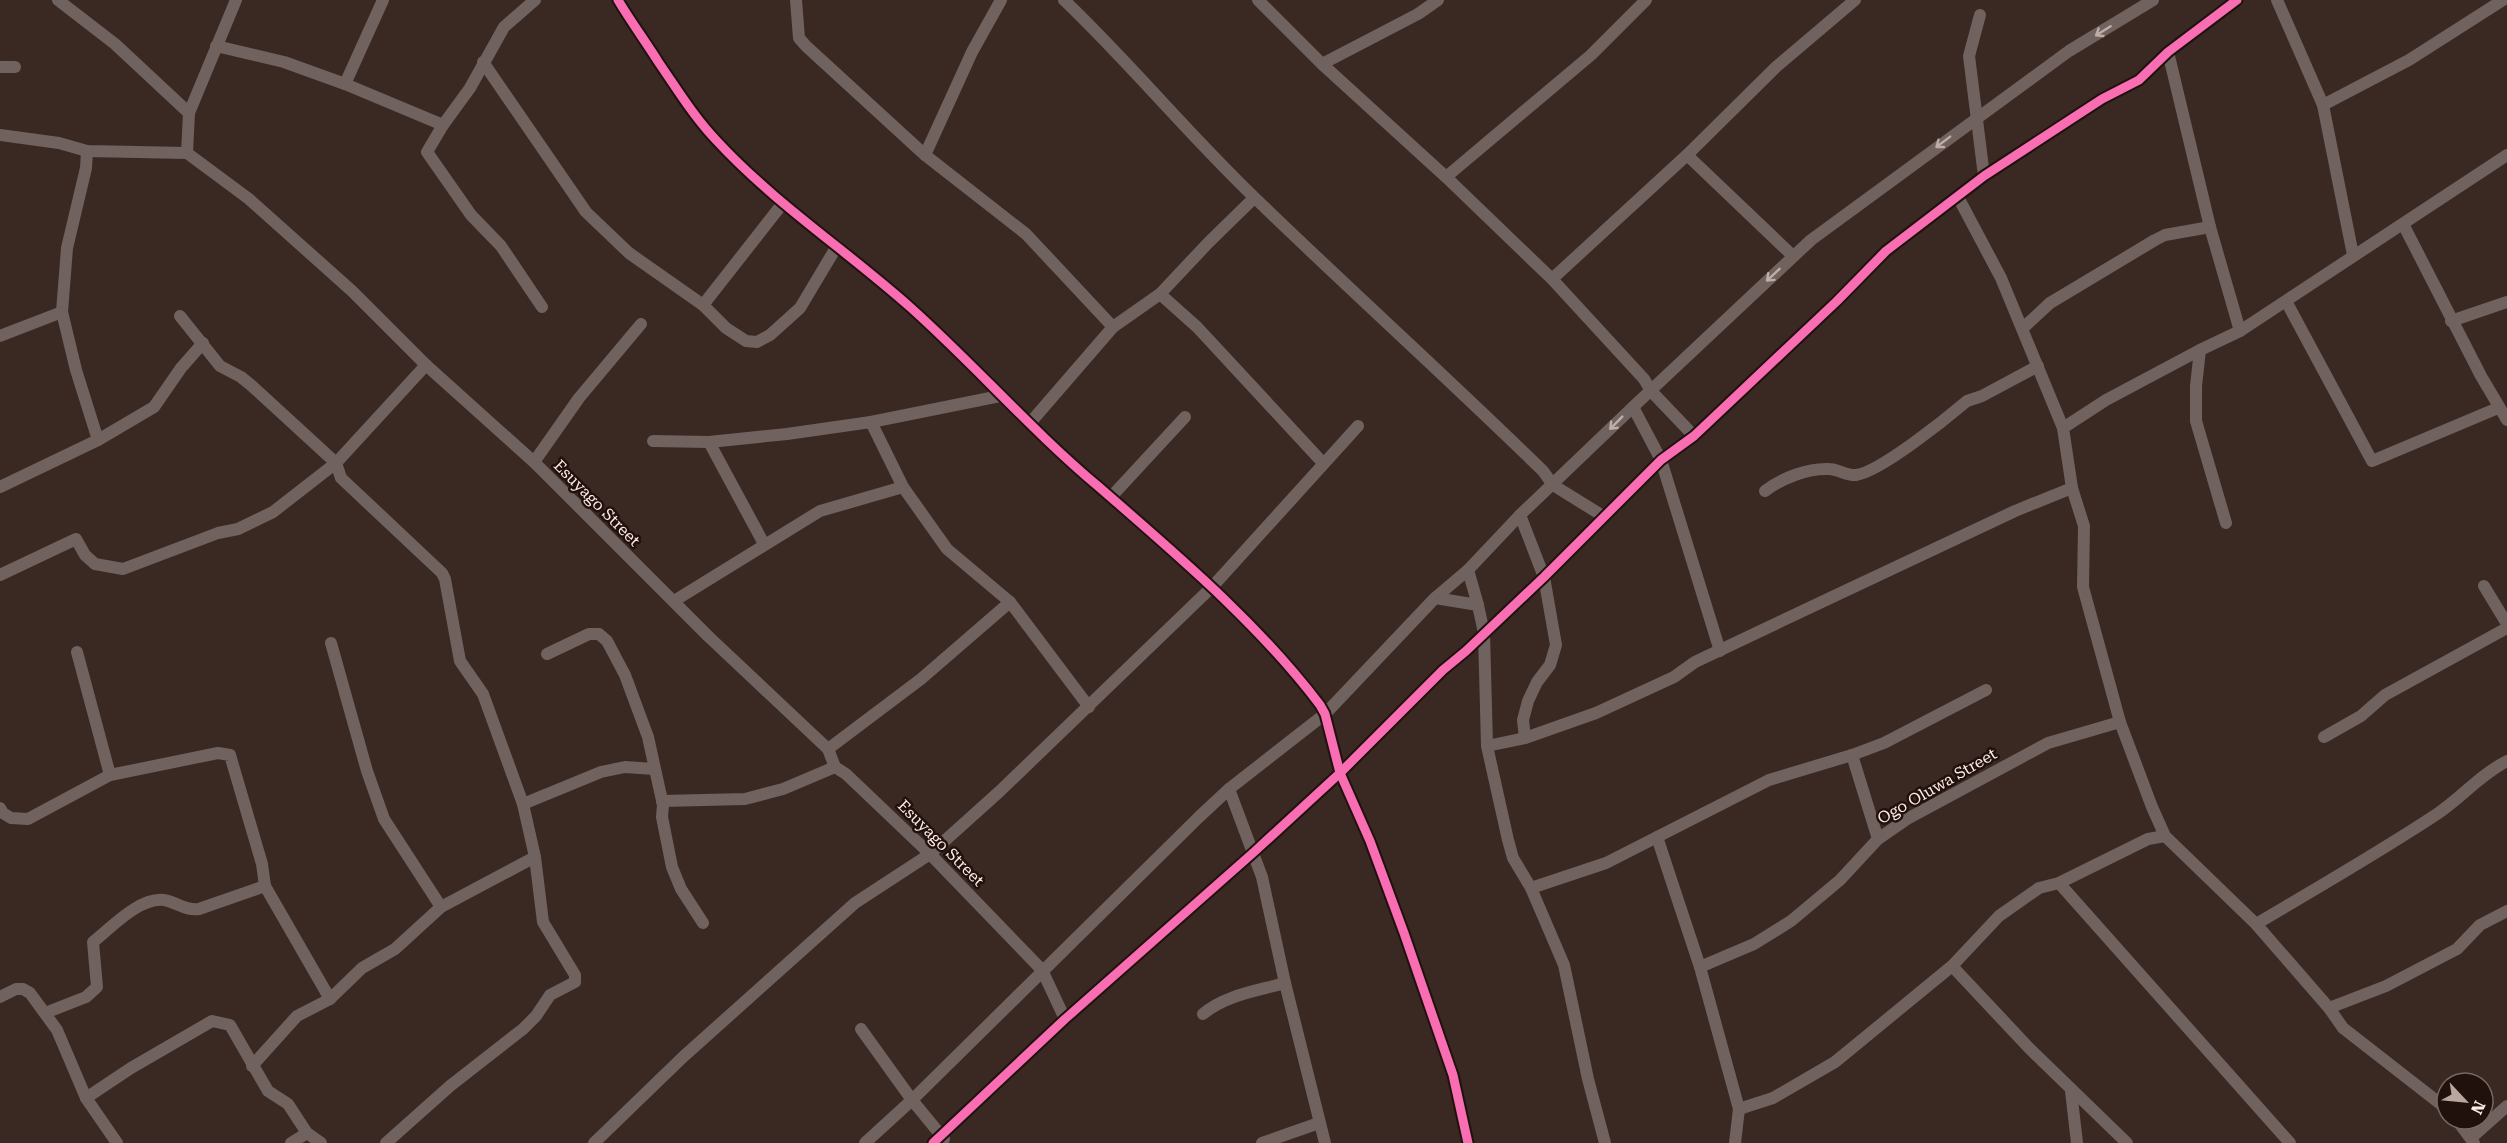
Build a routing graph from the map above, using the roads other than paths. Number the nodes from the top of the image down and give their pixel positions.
1 (58, 0) edge
2 (236, 0) edge
3 (383, 0) edge
4 (535, 0) edge
5 (618, 0) edge
6 (796, 0) edge
7 (1001, 0) edge
8 (1064, 0) edge
9 (1258, 0) edge
10 (1438, 0) edge
11 (1646, 0) edge
12 (1855, 0) edge
13 (2152, 0) edge
14 (2237, 0) edge
15 (2277, 0) edge
16 (2503, 0) edge
17 (1980, 15) dead end
18 (216, 46) junction
19 (2168, 52) junction
20 (483, 62) junction
21 (1322, 64) junction
22 (0, 67) edge
23 (15, 67) dead end
24 (345, 84) junction
25 (2323, 105) junction
26 (189, 112) junction
27 (1976, 117) junction
28 (443, 125) junction
29 (0, 135) edge
30 (87, 151) junction
31 (187, 153) junction
32 (925, 154) junction
33 (1687, 155) junction
34 (2507, 155) edge
35 (1984, 176) junction
36 (1446, 177) junction
37 (1958, 197) junction
38 (1254, 198) junction
39 (783, 203) junction
40 (2403, 224) junction
41 (2210, 227) junction
42 (837, 246) junction
43 (2353, 255) junction
44 (1793, 256) junction
45 (1552, 279) junction
46 (1160, 294) junction
47 (2286, 301) junction
48 (2507, 302) edge
49 (703, 305) junction
50 (542, 307) dead end
51 (62, 312) junction
52 (180, 316) dead end
53 (2451, 321) junction
54 (641, 324) dead end
55 (1113, 327) junction
56 (2023, 328) junction
57 (2240, 331) junction
58 (0, 336) edge
59 (203, 343) junction
60 (2200, 350) junction
61 (426, 365) junction
62 (2038, 366) junction
63 (1651, 391) junction
64 (1000, 396) junction
65 (1633, 407) junction
66 (2498, 408) junction
67 (1185, 417) dead end
68 (2507, 420) edge
69 (871, 422) junction
70 (1030, 423) junction
71 (1358, 426) dead end
72 (2062, 428) junction
73 (1694, 436) junction
74 (98, 440) junction
75 (653, 441) dead end
76 (709, 442) junction
77 (1661, 460) junction
78 (534, 462) junction
79 (336, 463) junction
80 (1323, 463) junction
81 (1553, 485) junction
82 (0, 486) edge
83 (903, 487) junction
84 (2072, 488) junction
85 (1765, 491) dead end
86 (1111, 497) junction
87 (1520, 515) junction
88 (1603, 516) junction
89 (2226, 523) dead end
90 (764, 544) junction
91 (1468, 570) junction
92 (0, 575) edge
93 (1544, 576) junction
94 (1213, 586) junction
95 (2484, 586) dead end
96 (1435, 598) junction
97 (674, 601) junction
98 (1010, 603) junction
99 (1478, 605) junction
100 (2507, 626) edge
101 (1484, 633) junction
102 (331, 643) dead end
103 (1719, 651) junction
104 (77, 652) dead end
105 (546, 654) dead end
106 (1986, 690) dead end
107 (1089, 707) junction
108 (1325, 714) junction
109 (2120, 722) junction
110 (2324, 737) dead end
111 (1525, 738) junction
112 (1487, 746) junction
113 (828, 749) junction
114 (1852, 755) junction
115 (2507, 761) edge
116 (835, 766) junction
117 (654, 769) junction
118 (1340, 773) junction
119 (110, 775) junction
120 (1229, 789) junction
121 (662, 801) junction
122 (523, 804) junction
123 (0, 808) edge
124 (2165, 836) junction
125 (1657, 837) junction
126 (1878, 839) junction
127 (1254, 852) junction
128 (930, 854) junction
129 (534, 857) junction
130 (2060, 883) junction
131 (265, 886) junction
132 (1531, 888) junction
133 (441, 907) junction
134 (2507, 911) edge
135 (703, 923) dead end
136 (2256, 924) junction
137 (1952, 966) junction
138 (1700, 967) junction
139 (1042, 969) junction
140 (1285, 983) junction
141 (0, 997) edge
142 (330, 999) junction
143 (2329, 1008) junction
144 (45, 1013) junction
145 (1203, 1014) dead end
146 (1065, 1019) junction
147 (861, 1029) dead end
148 (252, 1066) junction
149 (2071, 1091) junction
150 (86, 1098) junction
151 (912, 1100) junction
152 (2435, 1100) edge
153 (2507, 1106) edge
154 (1739, 1108) junction
155 (1320, 1123) junction
156 (307, 1133) junction
157 (940, 1140) edge
158 (2472, 1141) edge
159 (117, 1143) edge
160 (291, 1143) edge
161 (321, 1143) edge
162 (387, 1143) edge
163 (594, 1143) edge
164 (865, 1143) edge
165 (1262, 1143) edge
166 (1325, 1143) edge
167 (1468, 1143) edge
168 (1605, 1143) edge
169 (1735, 1143) edge
170 (2077, 1143) edge
171 (2127, 1143) edge
172 (2290, 1143) edge

1 - 26 street
2 - 18 street
3 - 24 street
4 - 20 street
5 - 39 street
6 - 32 street
7 - 32 street
8 - 38 street
9 - 21 street
10 - 21 street
11 - 36 street
12 - 33 street
13 -> 27 street
14 - 19 street
15 - 25 street
16 - 25 street
17 - 27 street
18 - 24 street
18 - 26 street
19 - 35 street
19 - 41 street
20 - 28 street
20 - 49 street
21 - 36 street
22 - 23 street
24 - 28 street
25 - 43 street
26 - 31 street
27 - 35 street
27 -> 44 street
28 - 50 street
29 - 30 street
30 - 31 street
30 - 51 street
31 - 61 street, Esuyago Street
32 - 55 street
33 - 44 street
33 - 45 street
34 - 40 street
35 - 37 street
36 - 45 street
37 - 56 street
37 - 73 street
38 - 46 street
38 - 81 street
39 - 42 street
39 - 49 street
40 - 43 street
40 - 53 street
41 - 56 street
41 - 57 street
42 - 49 street
42 - 64 street
43 - 47 street
44 -> 63 street
45 - 63 street
46 - 55 street
46 - 80 street
47 - 57 street
47 - 66 street
48 - 53 street
51 - 58 street
51 - 74 street
52 - 59 street
53 - 66 street
54 - 78 street
55 - 70 street
56 - 62 street
57 - 60 street
59 - 74 street
59 - 79 street
60 - 72 street
60 - 89 street
61 - 78 street, Esuyago Street
61 - 79 street
62 - 72 street
62 - 85 street
63 - 65 street
63 - 73 street
64 - 69 street
64 - 70 street
65 - 77 street
65 -> 81 street
66 - 68 street
67 - 86 street
69 - 76 street
69 - 83 street
70 - 86 street
71 - 80 street
72 - 84 street
73 - 77 street
74 - 82 street
75 - 76 street
76 - 90 street
77 - 88 street
77 - 103 street
78 - 97 street, Esuyago Street
79 - 92 street
79 - 122 street
80 - 94 street
81 - 87 street
81 - 88 street
83 - 90 street
83 - 98 street
84 - 103 street
84 - 109 street
86 - 94 street
87 - 91 street
87 - 93 street
88 - 93 street
90 - 97 street
91 - 96 street
91 - 99 street
93 - 101 street
93 - 111 street
94 - 107 street
94 - 108 street
95 - 100 street
96 - 99 street
96 - 108 street
97 - 113 street, Esuyago Street
98 - 107 street
98 - 113 street
99 - 101 street
100 - 110 street
101 - 112 street
101 - 118 street
102 - 133 street
103 - 111 street
104 - 119 street
105 - 117 street
106 - 114 street
107 - 128 street
108 - 118 street
108 - 120 street
109 - 124 street
109 - 126 street, Ogo Oluwa Street
111 - 112 street
112 - 132 street
113 - 116 street, Esuyago Street
114 - 125 street
114 - 126 street
115 - 136 street
116 - 121 street
116 - 128 street, Esuyago Street
117 - 121 street
117 - 122 street
118 - 127 street
118 - 167 street
119 - 123 street
119 - 131 street
120 - 127 street
120 - 139 street
121 - 135 street
122 - 129 street
124 - 130 street
124 - 136 street
125 - 132 street
125 - 138 street
126 - 138 street, Ogo Oluwa Street
127 - 140 street
127 - 146 street
128 - 139 street, Esuyago Street
128 - 163 street
129 - 133 street
129 - 162 street
130 - 137 street
130 - 172 street
131 - 142 street
131 - 144 street
132 - 168 street
133 - 142 street
134 - 143 street
136 - 143 street
137 - 149 street
137 - 154 street
138 - 154 street
139 - 146 street, Esuyago Street
139 - 151 street
140 - 145 street
140 - 155 street
141 - 144 street
142 - 148 street
143 - 152 street
144 - 150 street
146 - 157 street
147 - 151 street
148 - 150 street
148 - 156 street
149 - 170 street
149 - 171 street
150 - 159 street
151 - 157 street
151 - 164 street
153 - 158 street
154 - 169 street
155 - 165 street
155 - 166 street
156 - 160 street
156 - 161 street

